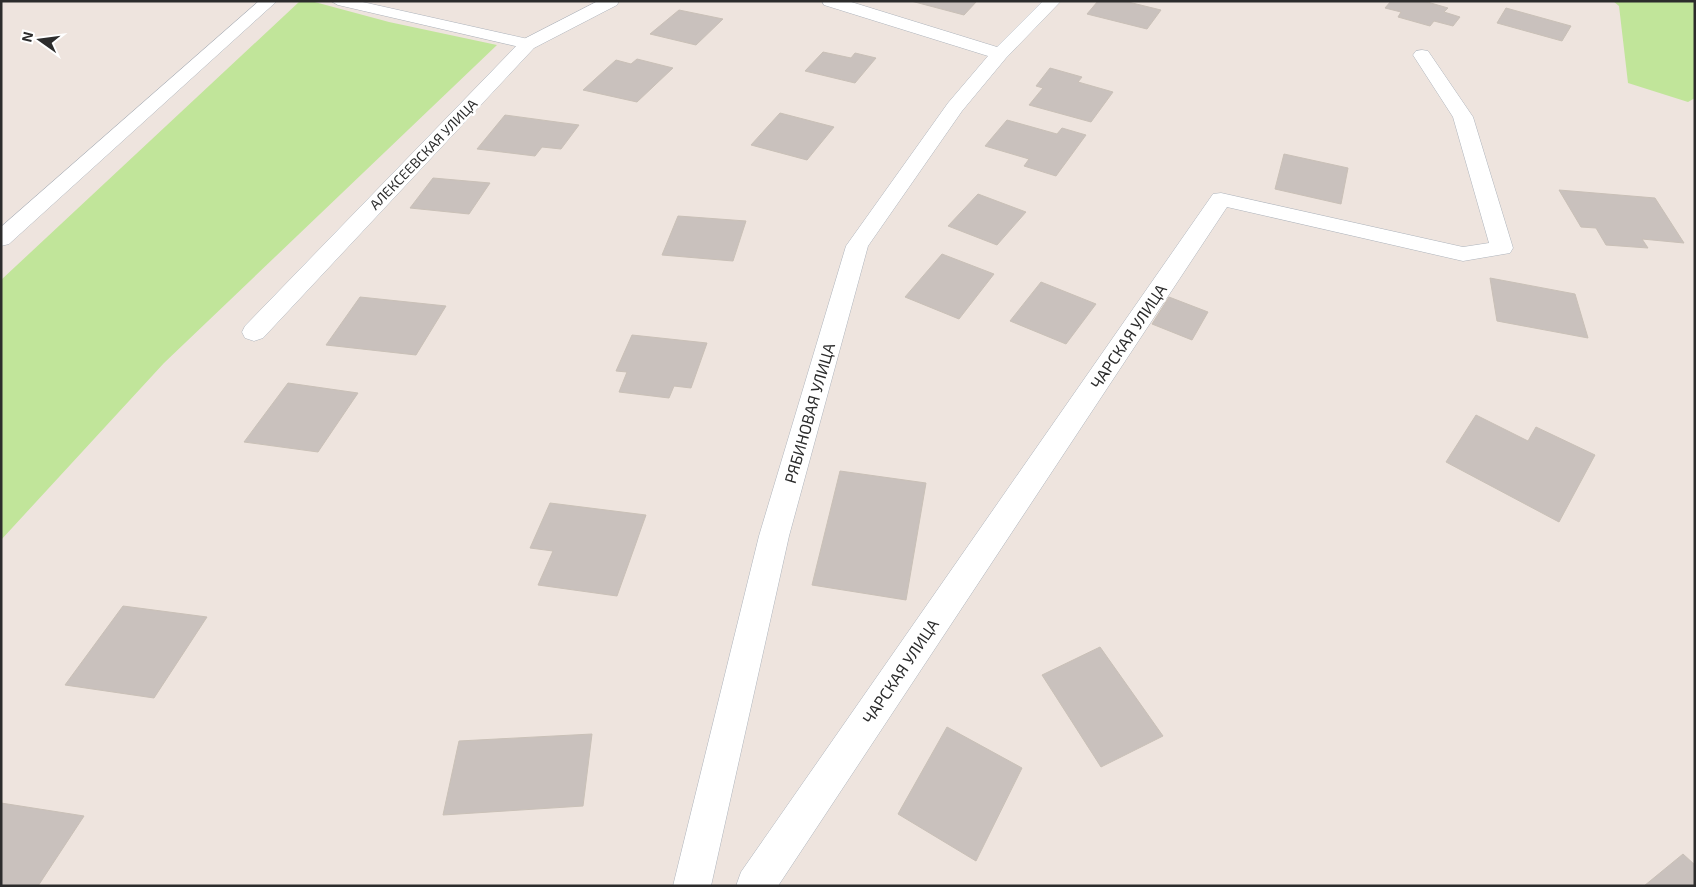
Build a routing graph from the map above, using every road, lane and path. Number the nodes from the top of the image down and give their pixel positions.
1 (269, 1) edge
2 (338, 1) edge
3 (610, 1) edge
4 (830, 1) edge
5 (1053, 1) edge
6 (528, 44) junction
7 (1000, 54) junction
8 (1422, 55) dead end
9 (1, 239) edge
10 (254, 332) dead end
11 (692, 886) edge
12 (754, 886) edge

1 - 9 street
2 - 6 lane
3 - 6 street, АЛЕКСЕЕВСКАЯ УЛИЦА
4 - 7 street
5 - 7 street, РЯБИНОВАЯ УЛИЦА
6 - 10 street, АЛЕКСЕЕВСКАЯ УЛИЦА
7 - 11 street, РЯБИНОВАЯ УЛИЦА
8 - 12 street, ЧАРСКАЯ УЛИЦА

